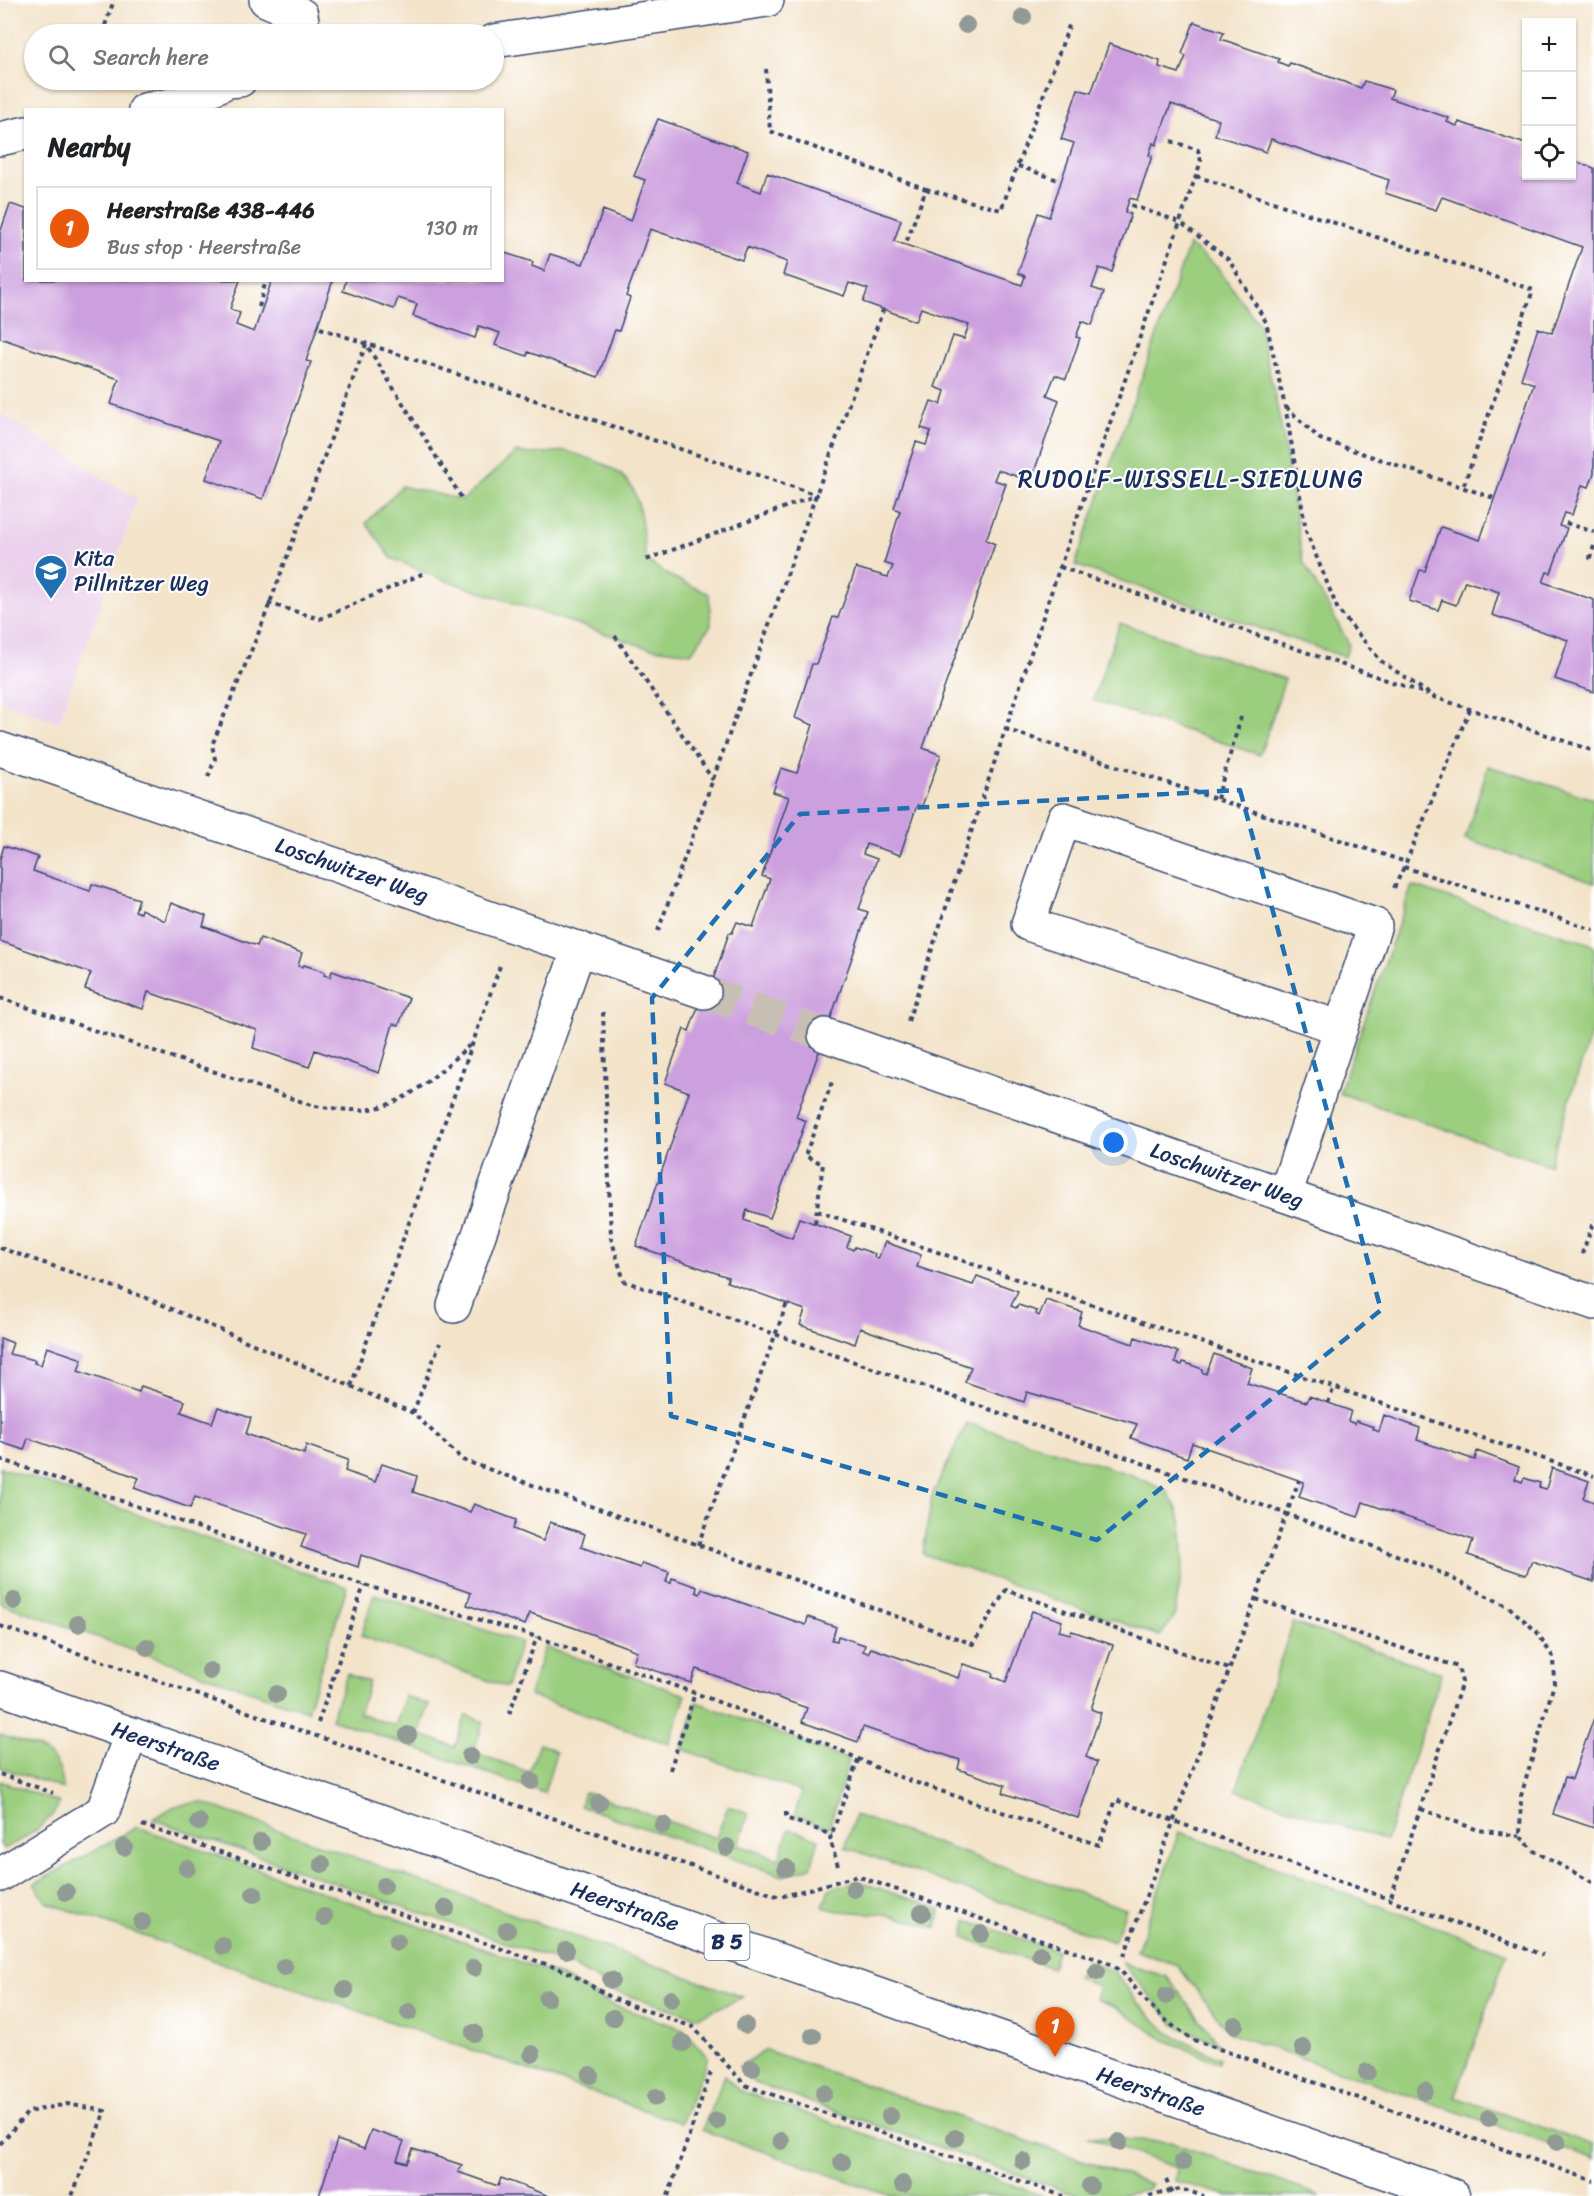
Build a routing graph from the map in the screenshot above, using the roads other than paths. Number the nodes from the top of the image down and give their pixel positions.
1 (266, 0) edge
2 (767, 0) edge
3 (302, 24) edge
4 (504, 39) edge
5 (209, 90) edge
6 (155, 108) edge
7 (24, 133) edge
8 (0, 139) edge
9 (0, 748) edge
10 (579, 948) junction
11 (704, 992) tunnel mouth
12 (1341, 1028) junction
13 (836, 1039) tunnel mouth
14 (1285, 1195) junction
15 (1594, 1303) edge
16 (454, 1306) road end
17 (0, 1688) edge
18 (131, 1734) junction
19 (0, 1875) edge
20 (1453, 2196) edge

1 - 3 street
2 - 4 street
5 - 6 street
7 - 8 street
9 - 10 street, Loschwitzer Weg
10 - 11 street, Loschwitzer Weg
10 - 16 street
12 - 12 street
12 - 14 street
13 - 14 street, Loschwitzer Weg
14 - 15 street, Loschwitzer Weg
17 - 18 street, Heerstraße / B 5
18 - 19 street
18 - 20 street, Heerstraße / B 5

